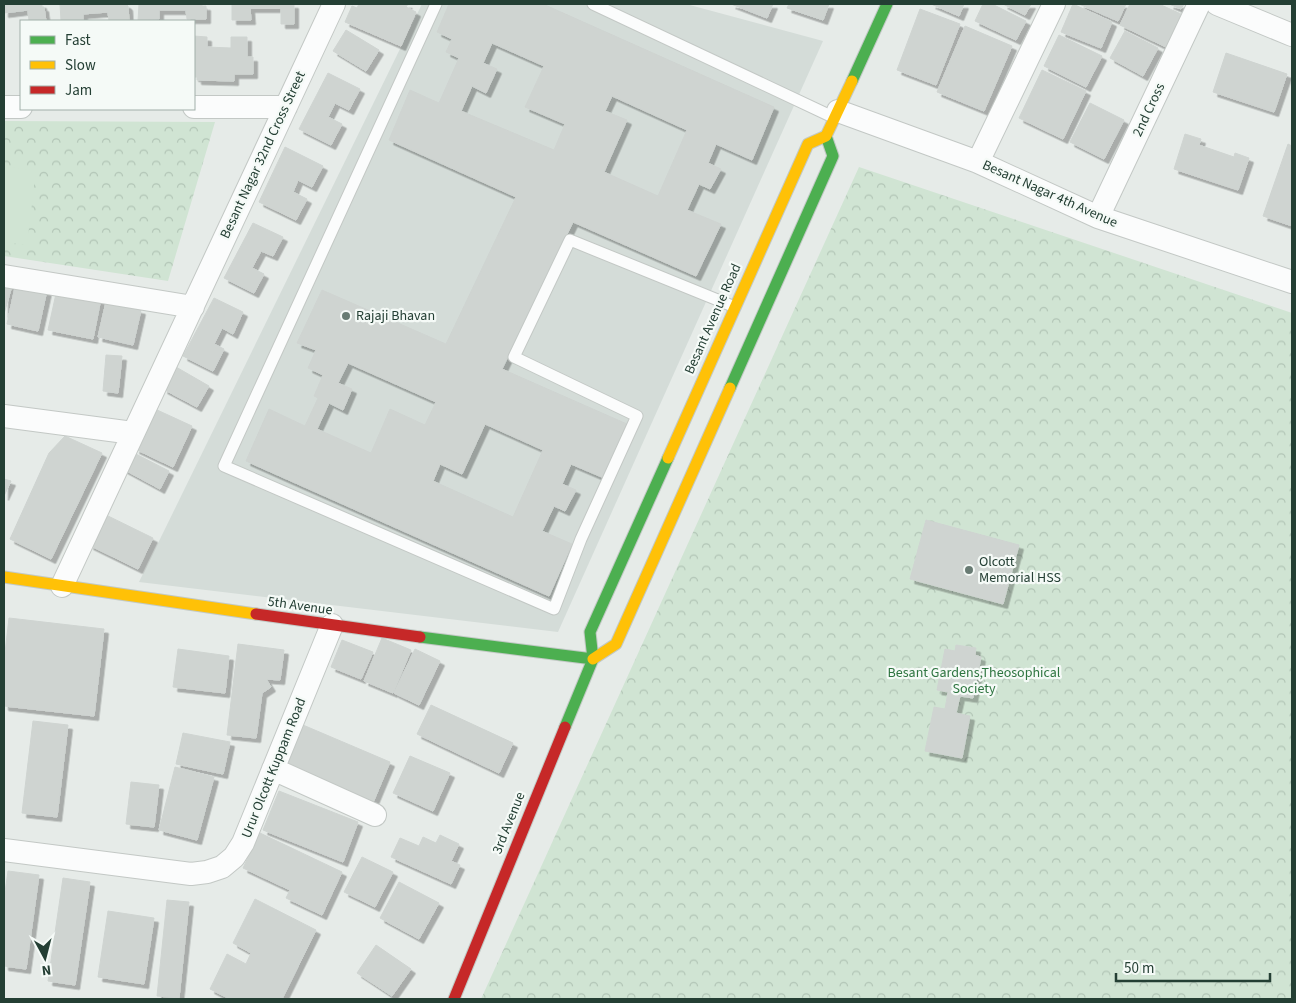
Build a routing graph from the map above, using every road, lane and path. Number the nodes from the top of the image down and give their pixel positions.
1 (334, 4) edge
2 (436, 4) edge
3 (593, 4) edge
4 (887, 4) edge
5 (1054, 4) edge
6 (1200, 4) edge
7 (1217, 4) edge
8 (1292, 35) edge
9 (4, 107) edge
10 (20, 107) edge
11 (195, 107) edge
12 (286, 107) junction
13 (836, 115) junction
14 (826, 136) junction
15 (978, 162) junction
16 (1098, 217) junction
17 (4, 276) edge
18 (1292, 282) edge
19 (192, 307) junction
20 (735, 307) junction
21 (4, 416) edge
22 (133, 433) junction
23 (4, 577) edge
24 (62, 586) junction
25 (332, 625) junction
26 (593, 659) junction
27 (273, 769) junction
28 (375, 814) dead end
29 (4, 850) edge
30 (454, 999) edge

1 - 12 street, Besant Nagar 32nd Cross Street
2 - 20 lane
3 - 13 lane
4 - 13 main road
5 - 15 street
6 - 16 street, 2nd Cross
7 - 8 street
9 - 10 street
11 - 12 street
12 - 19 street, Besant Nagar 32nd Cross Street
13 - 14 main road
13 - 15 street, Besant Nagar 4th Avenue
14 - 20 main road, Besant Avenue Road
14 - 26 main road
15 - 16 street, Besant Nagar 4th Avenue
16 - 18 street, Besant Nagar 4th Avenue
17 - 19 street
19 - 22 street, Besant Nagar 32nd Cross Street
20 - 26 main road, Besant Avenue Road
21 - 22 street
22 - 24 street, Besant Nagar 32nd Cross Street
23 - 24 main road, 5th Avenue
24 - 25 main road, 5th Avenue
25 - 26 main road, 5th Avenue
25 - 27 street, Urur Olcott Kuppam Road
26 - 30 main road, 3rd Avenue
27 - 28 street
27 - 29 street, Urur Olcott Kuppam Road

